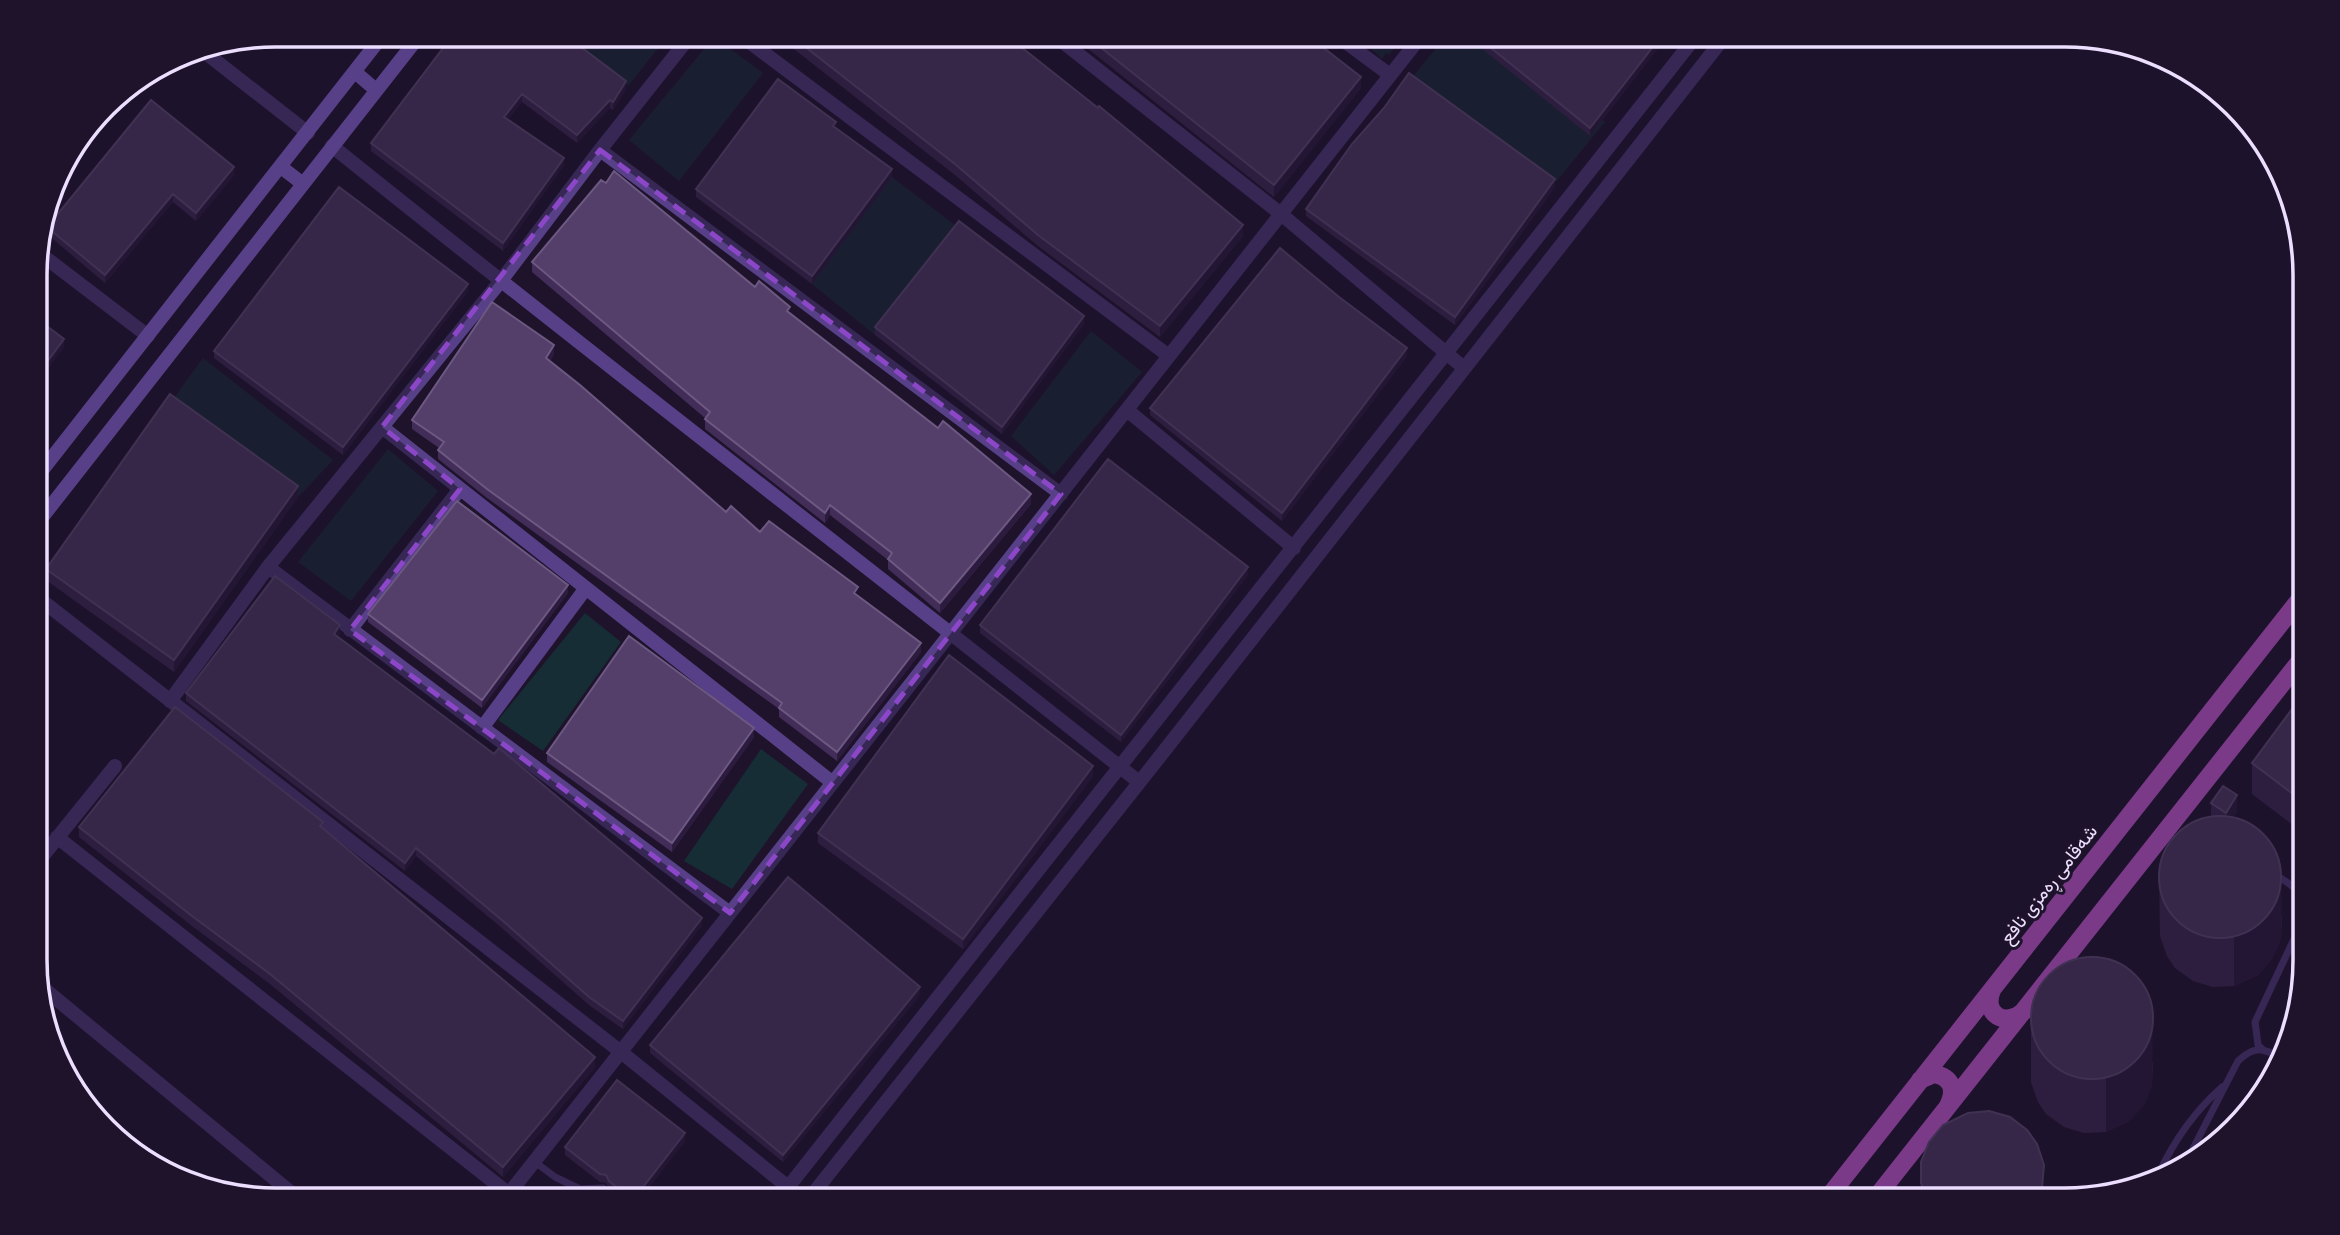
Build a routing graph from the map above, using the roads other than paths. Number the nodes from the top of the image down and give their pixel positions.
1 (374, 47) edge
2 (410, 47) edge
3 (682, 47) edge
4 (756, 47) edge
5 (1069, 47) edge
6 (1352, 47) edge
7 (1412, 47) edge
8 (1687, 47) edge
9 (1716, 47) edge
10 (210, 57) edge
11 (355, 72) junction
12 (1390, 75) junction
13 (376, 90) junction
14 (1623, 128) junction
15 (308, 133) junction
16 (1642, 141) junction
17 (332, 146) junction
18 (600, 150) junction
19 (281, 167) junction
20 (303, 184) junction
21 (1281, 214) junction
22 (48, 260) edge
23 (500, 282) junction
24 (148, 336) junction
25 (1447, 354) junction
26 (1169, 356) junction
27 (1464, 368) junction
28 (1126, 410) junction
29 (382, 427) junction
30 (48, 463) edge
31 (460, 489) junction
32 (1060, 494) junction
33 (48, 505) edge
34 (1294, 548) junction
35 (268, 568) junction
36 (586, 588) junction
37 (48, 605) edge
38 (2293, 608) edge
39 (350, 630) junction
40 (952, 632) junction
41 (2293, 671) edge
42 (170, 701) junction
43 (482, 728) junction
44 (115, 766) dead end
45 (1121, 767) junction
46 (833, 782) junction
47 (1139, 782) junction
48 (57, 838) junction
49 (47, 850) edge
50 (2267, 870) edge
51 (2293, 886) edge
52 (730, 913) junction
53 (2293, 941) edge
54 (1996, 984) junction
55 (50, 994) edge
56 (2024, 1011) junction
57 (2262, 1049) junction
58 (621, 1052) junction
59 (2272, 1054) edge
60 (1918, 1083) junction
61 (2226, 1083) junction
62 (1948, 1106) junction
63 (2194, 1147) edge
64 (534, 1162) junction
65 (2162, 1166) edge
66 (788, 1187) joint
67 (1836, 1187) edge
68 (1884, 1187) edge
69 (285, 1188) edge
70 (496, 1188) edge
71 (514, 1188) edge
72 (578, 1188) edge
73 (818, 1188) edge

1 - 11 street
2 - 13 street
3 - 18 street
4 - 26 street
5 - 21 street
6 - 12 street
7 - 12 street
8 - 14 street
9 - 16 street
10 - 15 street
11 - 13 street
11 - 15 street
12 - 21 street
13 - 17 street
14 - 16 street
14 - 25 street
15 - 19 street
16 - 27 street
17 - 20 street
17 - 23 street
18 - 23 street
18 - 32 street
19 - 20 street
19 - 24 street
20 - 33 street
21 - 25 street
21 - 26 street
22 - 24 street
23 - 29 street
23 - 40 street
24 - 30 street
25 - 27 street
25 - 34 street
26 - 28 street
27 - 47 street
28 - 32 street
28 - 34 street
29 - 31 street
29 - 35 street
31 - 36 street
31 - 39 street
32 - 40 street
34 - 45 street
35 - 39 street
35 - 42 street
36 - 43 street
36 - 46 street
37 - 42 street
38 - 54 main road, شەقامی ڕەمزی نافع
39 - 43 street
40 - 45 street
40 - 46 street
41 - 56 main road
42 - 58 street
43 - 52 street
44 - 48 street
45 - 47 street
45 - 66 street
46 - 52 street
47 - 73 street
48 - 49 street
48 - 70 street
50 - 51 lane
52 - 58 street
53 - 57 lane
54 - 56 main road
54 - 60 main road, شەقامی ڕەمزی نافع
55 - 69 street
56 - 62 main road
57 - 59 lane
57 - 61 lane
58 - 64 street
58 - 66 street
60 - 62 main road
60 - 67 main road, شەقامی ڕەمزی نافع
61 - 63 lane
61 - 65 lane
62 - 68 main road
64 - 71 street
64 - 72 lane

